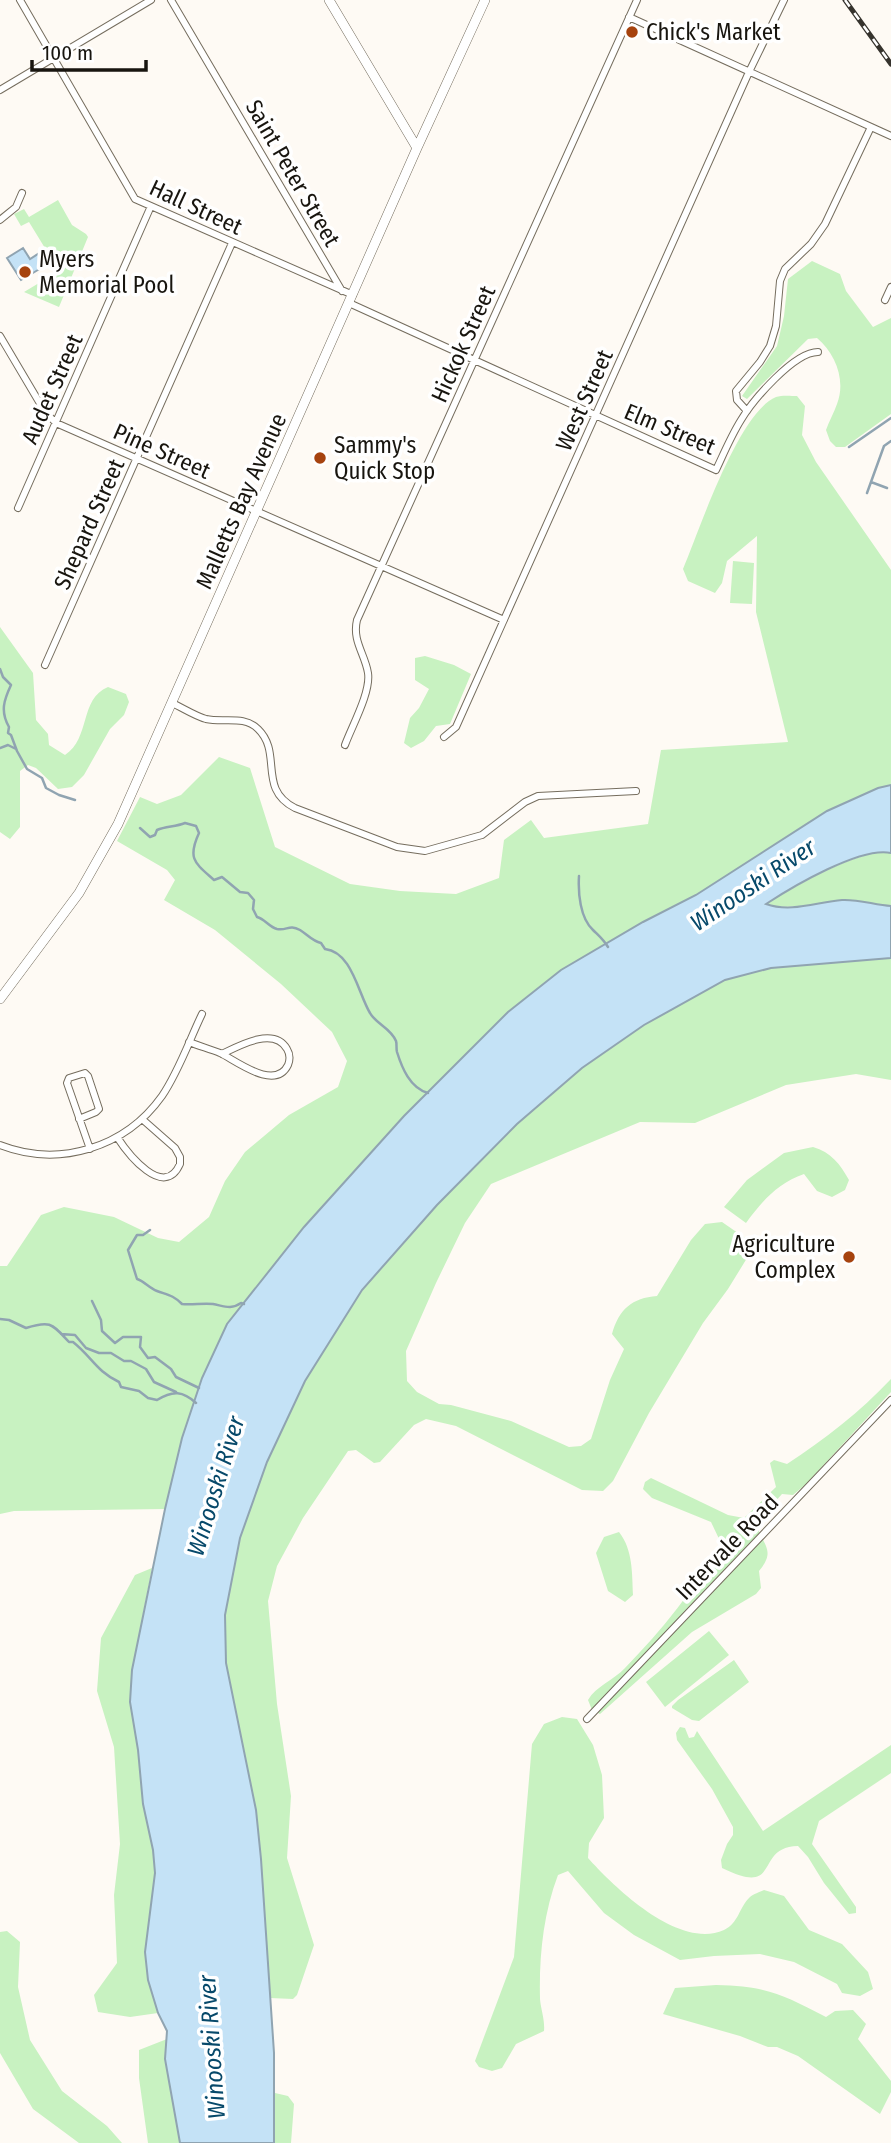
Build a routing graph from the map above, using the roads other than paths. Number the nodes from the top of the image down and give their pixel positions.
1 (20, 0) edge
2 (151, 0) edge
3 (171, 0) edge
4 (329, 0) edge
5 (485, 0) edge
6 (637, 0) edge
7 (784, 0) edge
8 (629, 17) junction
9 (53, 58) junction
10 (749, 72) junction
11 (0, 90) edge
12 (870, 127) junction
13 (891, 136) edge
14 (417, 148) junction
15 (22, 193) dead end
16 (151, 206) junction
17 (0, 220) edge
18 (232, 243) junction
19 (891, 287) edge
20 (342, 291) junction
21 (351, 299) junction
22 (885, 300) dead end
23 (0, 336) edge
24 (818, 352) dead end
25 (475, 360) junction
26 (747, 411) junction
27 (596, 415) junction
28 (56, 423) junction
29 (137, 458) junction
30 (18, 508) dead end
31 (258, 511) junction
32 (382, 566) junction
33 (504, 620) junction
34 (44, 665) dead end
35 (172, 703) junction
36 (444, 737) dead end
37 (345, 745) dead end
38 (636, 791) dead end
39 (0, 999) edge
40 (202, 1014) dead end
41 (189, 1042) junction
42 (222, 1054) junction
43 (79, 1119) junction
44 (142, 1119) junction
45 (117, 1137) junction
46 (0, 1145) edge
47 (90, 1149) junction
48 (891, 1400) edge
49 (587, 1719) dead end

1 - 9 street, Hall Street
2 - 9 street
3 - 20 street, Saint Peter Street
4 - 14 street
5 - 14 street, Malletts Bay Avenue
6 - 8 street, Hickok Street
7 - 10 street, West Street
8 - 10 street
8 - 25 street, Hickok Street
9 - 11 street
9 - 16 street, Hall Street
10 - 12 street
10 - 27 street, West Street
12 - 13 street
12 - 26 street
14 - 21 street, Malletts Bay Avenue
15 - 17 street
16 - 18 street, Hall Street
16 - 28 street, Audet Street
18 - 20 street, Hall Street
18 - 29 street, Shepard Street
19 - 22 street
20 - 21 street, Hall Street
21 - 25 street, Elm Street
21 - 31 street, Malletts Bay Avenue
23 - 28 street, Pine Street
24 - 26 street, Elm Street
25 - 27 street, Elm Street
25 - 32 street, Hickok Street
26 - 27 street, Elm Street
27 - 33 street, West Street
28 - 29 street, Pine Street
28 - 30 street, Audet Street
29 - 31 street, Pine Street
29 - 34 street, Shepard Street
31 - 32 street, Pine Street
31 - 35 street, Malletts Bay Avenue
32 - 33 street, Pine Street
32 - 37 street, Hickok Street
33 - 36 street, West Street
35 - 38 street
35 - 39 street, Malletts Bay Avenue
40 - 41 street
41 - 42 street
41 - 44 street
42 - 42 street
43 - 43 street
43 - 47 street
44 - 45 street
44 - 45 street
45 - 47 street
46 - 47 street
48 - 49 street, Intervale Road

